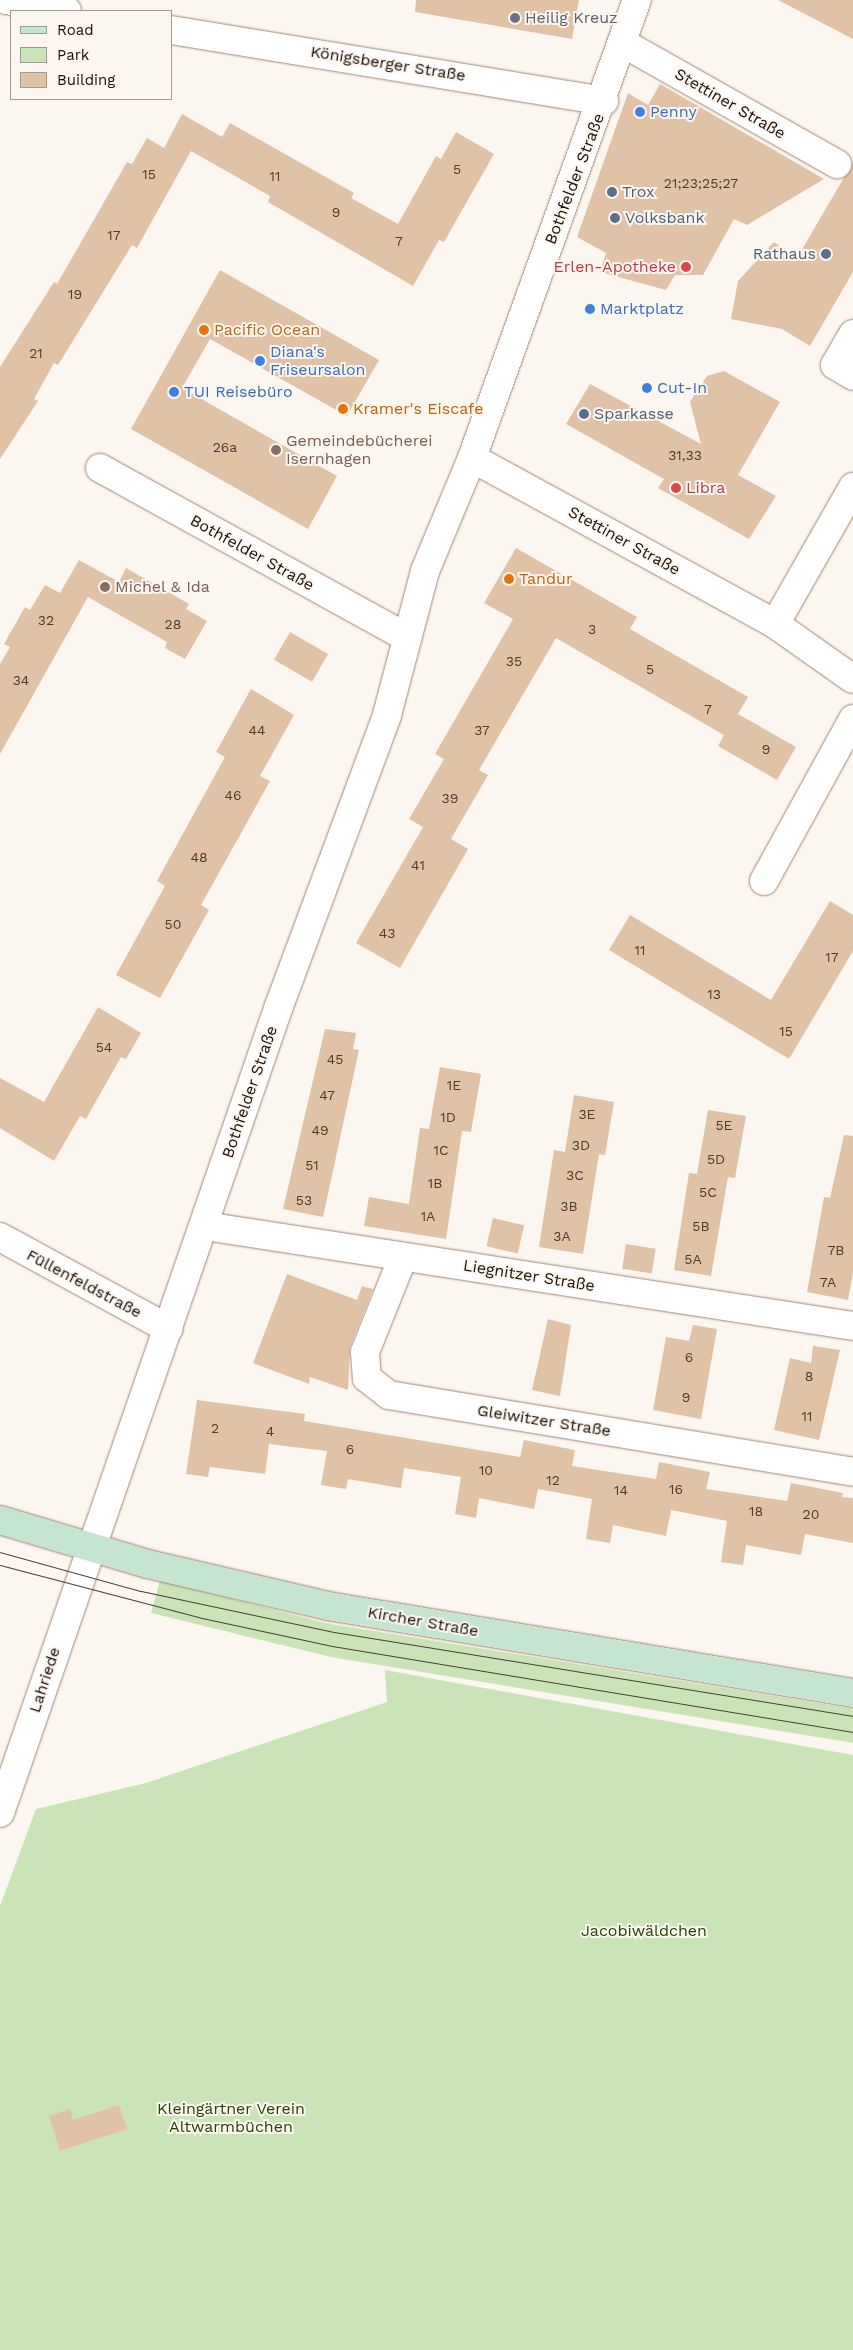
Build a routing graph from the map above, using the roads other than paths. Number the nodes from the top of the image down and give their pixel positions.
1 (6, 0) edge
2 (637, 0) edge
3 (61, 10) edge
4 (172, 30) edge
5 (623, 43) junction
6 (604, 101) junction
7 (837, 164) dead end
8 (853, 334) edge
9 (853, 376) edge
10 (472, 458) junction
11 (100, 468) dead end
12 (853, 487) edge
13 (776, 624) junction
14 (406, 637) junction
15 (853, 679) edge
16 (853, 719) edge
17 (764, 881) dead end
18 (205, 1226) junction
19 (0, 1237) edge
20 (402, 1256) junction
21 (853, 1326) edge
22 (169, 1330) junction
23 (853, 1472) edge
24 (0, 1520) edge
25 (93, 1548) junction
26 (853, 1694) edge
27 (0, 1813) edge

1 - 3 street
2 - 5 street, Bothfelder Straße
4 - 6 street, Königsberger Straße
5 - 6 street, Bothfelder Straße
5 - 7 street, Stettiner Straße
6 - 10 street, Bothfelder Straße
8 - 9 street
10 - 13 street, Stettiner Straße
10 - 14 street, Bothfelder Straße
11 - 14 street, Bothfelder Straße
12 - 13 street
13 - 15 street, Stettiner Straße
14 - 18 street, Bothfelder Straße
16 - 17 street
18 - 20 street, Liegnitzer Straße
18 - 22 street, Bothfelder Straße
19 - 22 street, Füllenfeldstraße
20 - 21 street, Liegnitzer Straße
20 - 23 street, Gleiwitzer Straße
22 - 25 street, Bothfelder Straße
24 - 25 main road, Kircher Straße
25 - 26 main road, Kircher Straße
25 - 27 street, Lahriede

